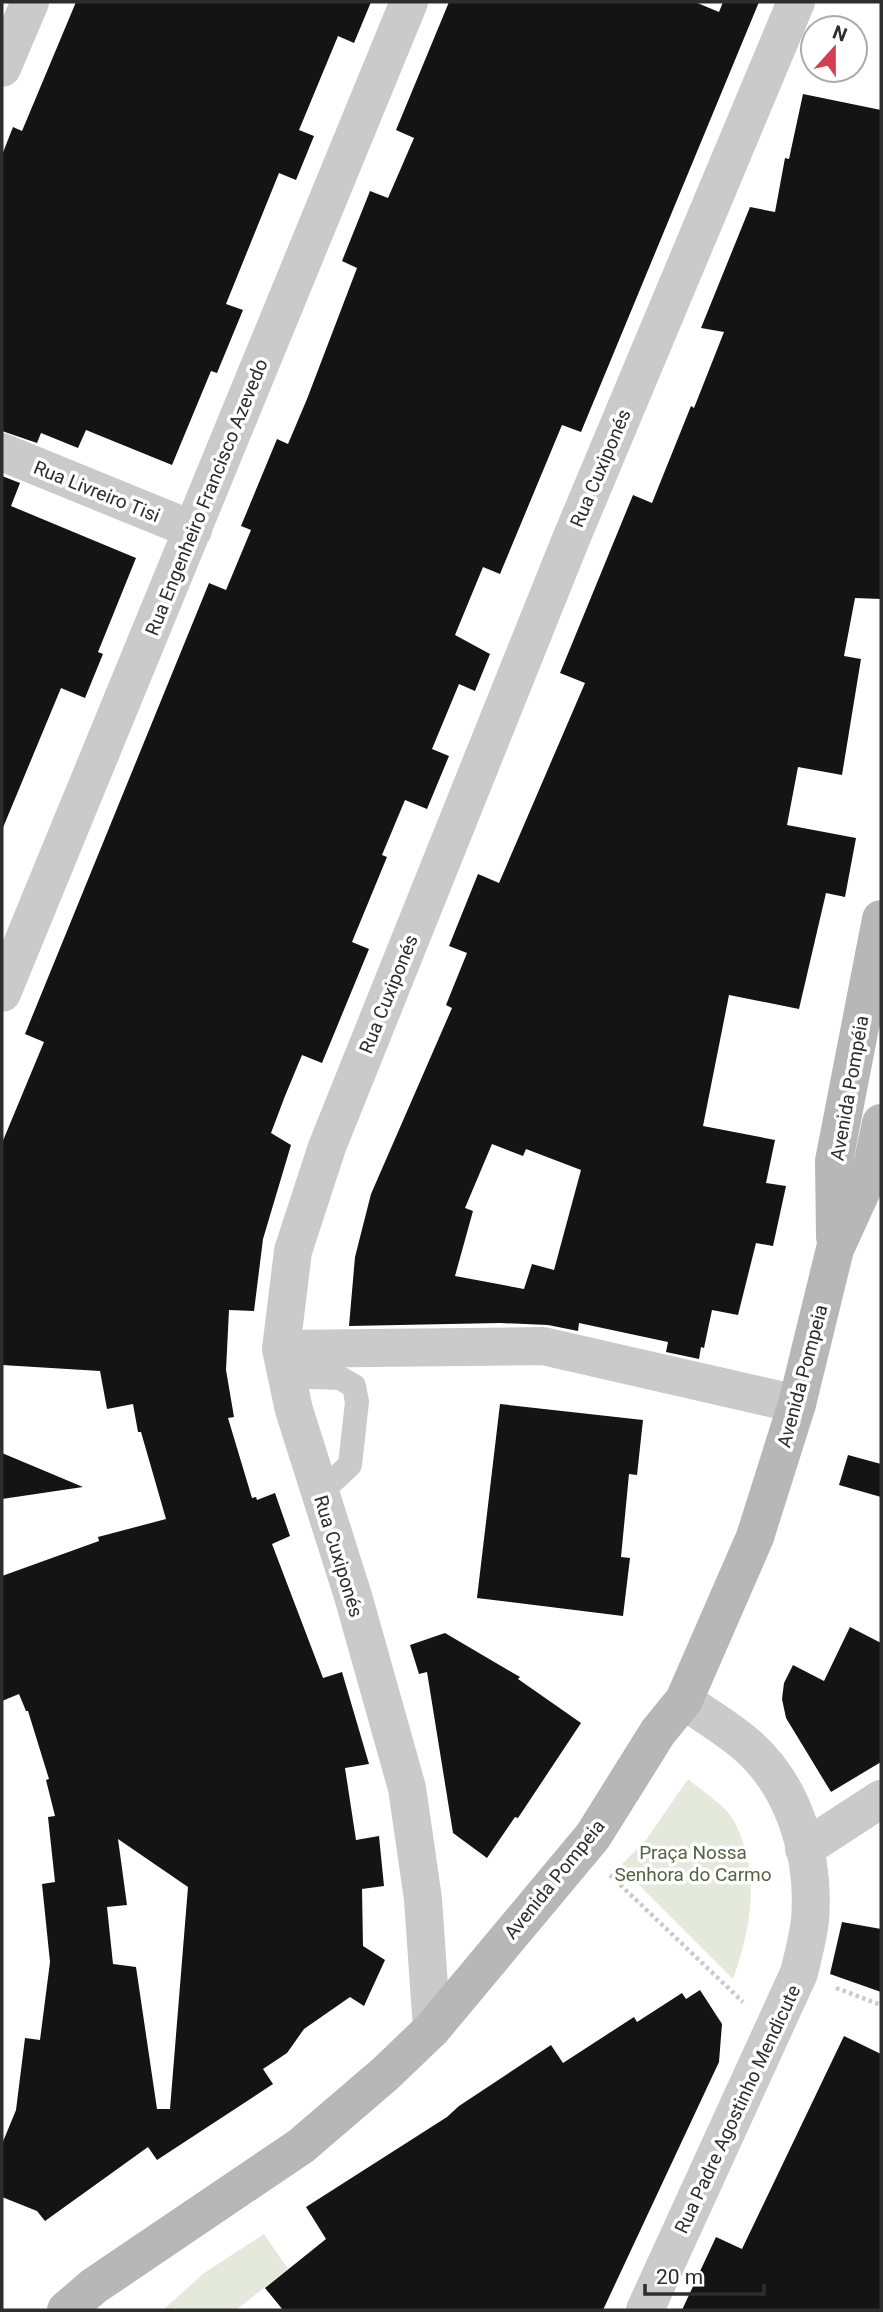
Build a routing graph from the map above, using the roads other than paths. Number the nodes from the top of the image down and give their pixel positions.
1 (30, 2) edge
2 (409, 2) edge
3 (796, 2) edge
4 (2, 68) edge
5 (2, 452) edge
6 (193, 530) junction
7 (881, 919) edge
8 (875, 978) edge
9 (2, 993) edge
10 (881, 1123) edge
11 (835, 1250) junction
12 (284, 1362) junction
13 (797, 1404) junction
14 (320, 1493) junction
15 (684, 1700) junction
16 (881, 1799) edge
17 (804, 1849) junction
18 (432, 2029) junction
19 (66, 2310) edge
20 (645, 2310) edge

1 - 4 street
2 - 6 street, Rua Engenheiro Francisco Azevedo
3 - 12 street, Rua Cuxiponés
5 - 6 street, Rua Livreiro Tisi
6 - 9 street, Rua Engenheiro Francisco Azevedo
7 - 8 main road, Avenida Pompéia
8 - 11 main road, Avenida Pompéia
10 - 11 main road, Avenida Pompéia
11 - 13 main road, Avenida Pompeia
12 - 13 street
12 - 14 street, Rua Cuxiponés
12 - 14 lane
13 - 15 main road, Avenida Pompeia
14 - 18 street, Rua Cuxiponés
15 - 17 street, Rua Padre Agostinho Mendicute
15 - 18 main road, Avenida Pompeia
16 - 17 street
17 - 20 street, Rua Padre Agostinho Mendicute
18 - 19 main road, Avenida Pompeia

